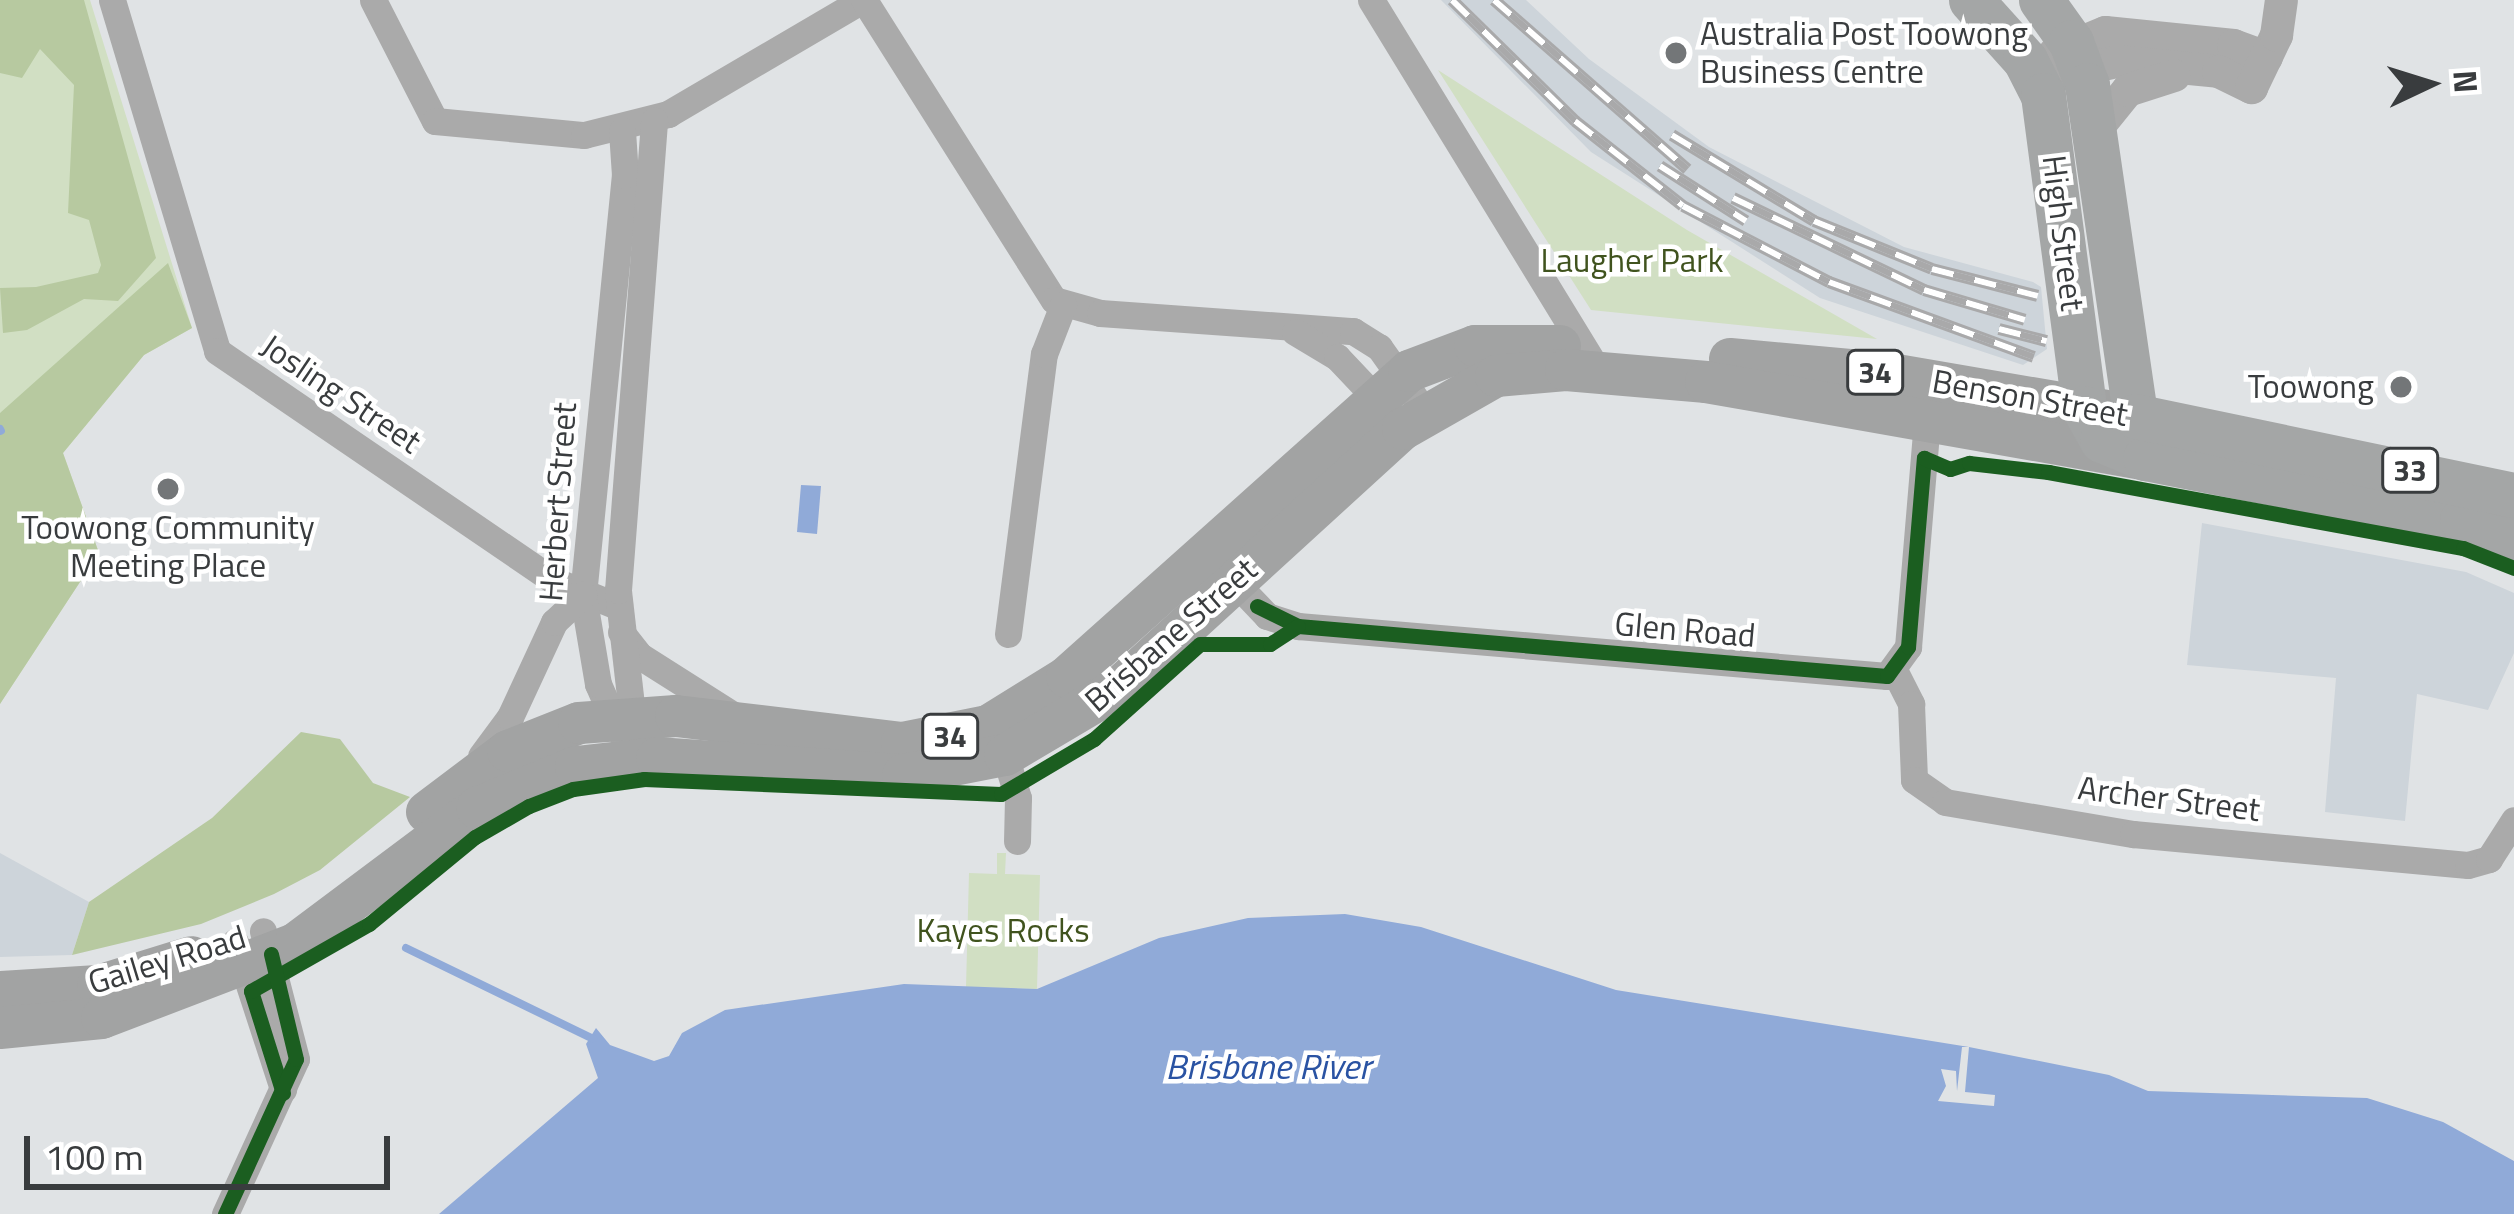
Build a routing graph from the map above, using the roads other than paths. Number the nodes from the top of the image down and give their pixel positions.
1 (112, 0) edge
2 (373, 0) edge
3 (863, 0) edge
4 (1371, 0) edge
5 (1971, 0) edge
6 (2041, 0) edge
7 (2281, 0) edge
8 (2076, 53) junction
9 (2199, 68) junction
10 (2259, 72) junction
11 (2035, 75) junction
12 (654, 120) junction
13 (622, 131) junction
14 (2093, 132) junction
15 (1063, 305) junction
16 (1592, 360) junction
17 (1402, 404) junction
18 (1927, 421) junction
19 (2103, 429) junction
20 (2514, 495) edge
21 (2514, 542) edge
22 (1220, 566) junction
23 (583, 595) junction
24 (618, 614) junction
25 (1008, 634) dead end
26 (1894, 672) junction
27 (621, 718) junction
28 (770, 729) junction
29 (1005, 755) junction
30 (643, 759) junction
31 (440, 801) junction
32 (2514, 820) edge
33 (1017, 841) dead end
34 (253, 948) junction
35 (0, 992) edge
36 (0, 1028) edge
37 (225, 1214) edge

1 - 23 street, Josling Street
2 - 13 street
3 - 12 street
3 - 15 street
4 - 16 street
5 - 11 highway
6 - 8 highway, High Street
7 - 10 street
8 - 9 street
8 - 10 street
8 - 11 street
8 - 14 highway, High Street
9 - 10 street
9 - 14 street
11 - 19 highway, High Street
12 - 13 street
12 - 24 street, Herbert Street
13 - 23 street, Herbert Street
14 - 19 highway, High Street
15 - 17 street
15 - 25 street
16 - 17 main road, Benson Street / 34
16 - 18 main road, Benson Street / 34
16 - 19 main road, Benson Street / 34
17 - 22 main road, Brisbane Street / 34
18 - 19 main road, Benson Street / 34
18 - 26 street
19 - 20 highway, Benson Street / 33
19 - 21 highway, Benson Street / 33
22 - 26 street, Glen Road
22 - 28 main road, Brisbane Street / 34
22 - 29 main road, Brisbane Street / 34
23 - 24 street, Josling Street
23 - 27 street, Herbert Street
23 - 31 street
24 - 27 street, Herbert Street
24 - 28 street
26 - 32 street, Archer Street
27 - 28 main road, Brisbane Street / 34
27 - 30 street, Herbert Street
27 - 31 main road, Brisbane Street / 34
29 - 30 main road, Brisbane Street / 34
29 - 33 street
30 - 34 main road, Brisbane Street / 34
31 - 34 main road, Brisbane Street / 34
34 - 35 main road, Gailey Road / 34
34 - 36 main road, Gailey Road / 34
34 - 37 street

